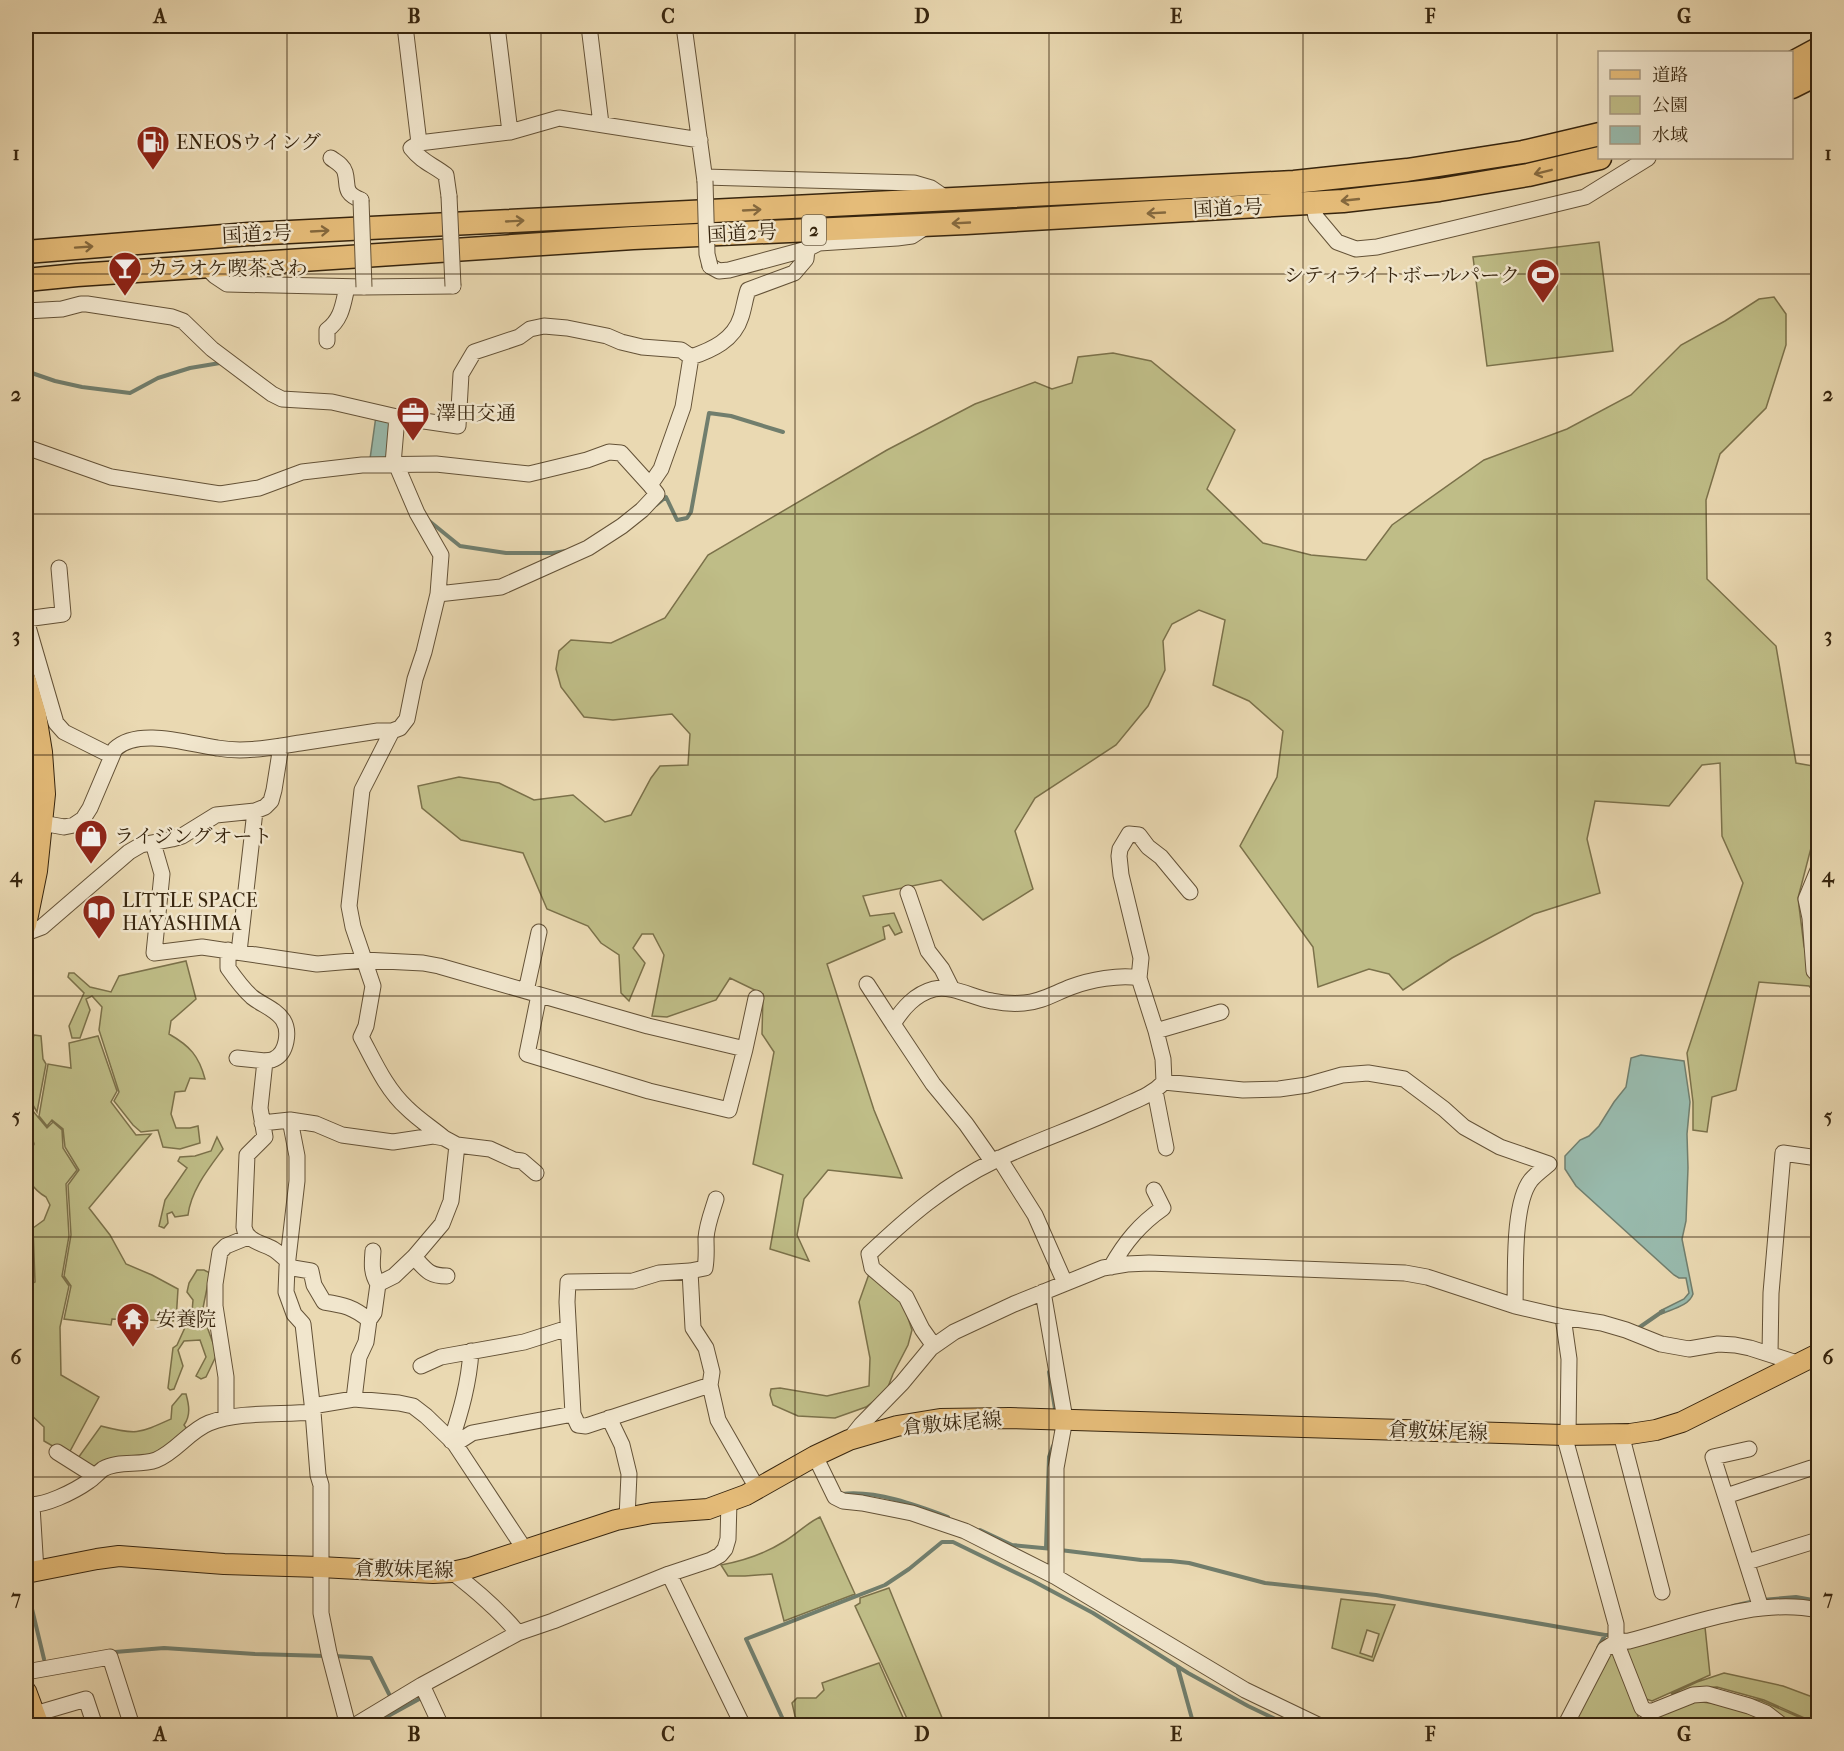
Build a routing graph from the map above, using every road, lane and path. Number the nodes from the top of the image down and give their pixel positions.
1 (405, 26) edge
2 (497, 26) edge
3 (589, 26) edge
4 (684, 26) edge
5 (1818, 49) edge
6 (1793, 62) edge
7 (1818, 74) edge
8 (1793, 86) edge
9 (601, 124) junction
10 (510, 132) junction
11 (1598, 134) edge
12 (700, 140) junction
13 (419, 143) junction
14 (331, 158) dead end
15 (1598, 158) edge
16 (1646, 159) edge
17 (705, 179) junction
18 (947, 199) junction
19 (1313, 203) junction
20 (929, 225) junction
21 (807, 249) junction
22 (26, 252) edge
23 (205, 266) junction
24 (26, 280) edge
25 (347, 287) junction
26 (364, 287) junction
27 (26, 311) edge
28 (327, 341) dead end
29 (691, 357) junction
30 (398, 417) junction
31 (26, 447) edge
32 (392, 464) junction
33 (650, 485) junction
34 (59, 568) dead end
35 (438, 594) junction
36 (26, 620) edge
37 (26, 681) edge
38 (392, 731) junction
39 (26, 746) edge
40 (281, 746) junction
41 (112, 756) junction
42 (255, 811) junction
43 (42, 823) junction
44 (26, 840) edge
45 (153, 843) junction
46 (1818, 870) edge
47 (1190, 892) dead end
48 (908, 893) dead end
49 (26, 925) edge
50 (538, 932) dead end
51 (26, 933) edge
52 (234, 951) junction
53 (364, 960) junction
54 (1818, 975) edge
55 (1139, 978) junction
56 (867, 984) dead end
57 (952, 989) junction
58 (533, 993) junction
59 (756, 998) dead end
60 (1221, 1012) dead end
61 (893, 1024) junction
62 (1156, 1031) junction
63 (745, 1049) junction
64 (237, 1058) dead end
65 (265, 1061) junction
66 (1160, 1087) junction
67 (290, 1120) junction
68 (262, 1123) junction
69 (450, 1141) junction
70 (1166, 1148) dead end
71 (1818, 1158) edge
72 (996, 1160) junction
73 (536, 1173) dead end
74 (1154, 1190) dead end
75 (716, 1199) dead end
76 (248, 1237) junction
77 (373, 1251) dead end
78 (414, 1257) junction
79 (288, 1264) junction
80 (1111, 1267) junction
81 (690, 1271) junction
82 (447, 1276) dead end
83 (1065, 1283) junction
84 (378, 1284) junction
85 (1043, 1292) junction
86 (1515, 1306) junction
87 (1563, 1317) junction
88 (369, 1320) junction
89 (568, 1328) junction
90 (934, 1346) junction
91 (471, 1351) junction
92 (1770, 1354) junction
93 (1818, 1354) edge
94 (1800, 1364) junction
95 (421, 1366) dead end
96 (710, 1385) junction
97 (354, 1399) junction
98 (313, 1409) junction
99 (573, 1414) junction
100 (226, 1418) junction
101 (609, 1418) junction
102 (1065, 1419) junction
103 (1621, 1434) junction
104 (1566, 1435) junction
105 (849, 1440) junction
106 (453, 1442) junction
107 (1749, 1449) dead end
108 (57, 1452) dead end
109 (815, 1456) junction
110 (1811, 1468) dead end
111 (95, 1476) junction
112 (758, 1488) junction
113 (1726, 1496) junction
114 (729, 1501) junction
115 (29, 1505) edge
116 (627, 1518) junction
117 (1818, 1540) edge
118 (525, 1550) junction
119 (1747, 1562) junction
120 (320, 1567) junction
121 (31, 1572) edge
122 (452, 1572) junction
123 (669, 1574) junction
124 (1056, 1577) junction
125 (1662, 1592) dead end
126 (1760, 1602) junction
127 (1818, 1610) edge
128 (518, 1633) junction
129 (1616, 1637) junction
130 (26, 1672) edge
131 (422, 1685) junction
132 (26, 1691) edge
133 (37, 1720) edge
134 (376, 1720) edge
135 (95, 1725) edge
136 (132, 1725) edge
137 (348, 1725) edge
138 (354, 1725) edge
139 (441, 1725) edge
140 (743, 1725) edge
141 (1320, 1725) edge
142 (1565, 1725) edge
143 (1782, 1725) edge

1 - 13 street
2 - 10 street
3 - 9 street
4 - 12 street
5 - 6 highway
7 - 8 highway
9 - 10 street
9 - 12 street
10 - 13 street
11 - 18 highway, 国道2号 / 2
12 - 17 street
13 - 26 street, bridge
14 - 26 street, bridge
15 -> 19 highway, 国道2号 / 2
16 - 19 street
17 - 18 street
17 - 21 street, bridge
22 -> 18 highway, 国道2号 / 2
19 -> 20 highway, 国道2号 / 2
20 - 21 street
20 - 23 highway, 国道2号 / 2
21 - 29 street
23 - 24 highway, 国道2号 / 2
23 - 25 street
25 - 26 street
25 - 28 street
27 - 30 street
29 - 30 street
29 - 33 street
30 - 32 street
31 - 32 street
32 - 33 street
32 - 35 street
33 - 35 street
34 - 36 street
35 - 38 street
36 - 41 street
37 - 43 main road
38 - 40 street
38 - 53 street
39 - 44 main road
40 - 41 street
40 - 42 street
41 - 43 street
42 - 45 street
42 - 52 street
43 - 49 main road
45 - 51 street
45 - 52 street
46 - 54 street
47 - 55 street
48 - 57 street
50 - 58 street
52 - 53 street
52 - 65 street
53 - 58 street
53 - 69 street
55 - 57 street
55 - 62 street
56 - 61 street
57 - 61 street
58 - 63 street
58 - 63 street
59 - 63 street
60 - 62 street
61 - 72 street
62 - 66 street
64 - 65 street
65 - 68 street
66 - 70 street
66 - 72 street
66 - 86 street
67 - 68 street
67 - 69 street
67 - 79 street
68 - 76 street
69 - 73 street
69 - 78 street
71 - 92 street
72 - 83 street
72 - 90 street
74 - 80 street
75 - 81 street
76 - 79 street
76 - 100 street
77 - 84 street
78 - 82 street
78 - 84 street
79 - 88 street
79 - 98 street
80 - 83 street
80 - 86 street
81 - 89 street
81 - 96 street
83 - 85 street
84 - 88 street
85 - 90 street
85 - 102 street
86 - 87 street
87 - 92 street
87 - 104 street
88 - 97 street
89 - 91 street
89 - 99 street
90 - 105 street
91 - 95 street
91 - 106 street
92 - 94 street
93 - 94 main road, 倉敷妹尾線
94 - 103 main road, 倉敷妹尾線
96 - 101 street
96 - 112 street
97 - 98 street
97 - 106 street
98 - 100 street
98 - 120 street
99 - 101 street
99 - 106 street
100 - 111 street
101 - 116 street
102 - 104 main road, 倉敷妹尾線
102 - 105 main road, 倉敷妹尾線
102 - 124 street
103 - 104 main road, 倉敷妹尾線
103 - 125 street
104 - 129 street
105 - 109 main road, 倉敷妹尾線
106 - 118 street
107 - 113 street
108 - 111 street
109 - 112 main road, 倉敷妹尾線
109 - 124 street
110 - 113 street
111 - 115 street
112 - 114 main road, 倉敷妹尾線
113 - 119 street
114 - 116 main road, 倉敷妹尾線
114 - 123 street
115 - 121 street
116 - 118 main road, 倉敷妹尾線
117 - 119 street
118 - 122 main road, 倉敷妹尾線
119 - 126 street
120 - 121 main road, 倉敷妹尾線
120 - 122 main road, 倉敷妹尾線
120 - 137 street
122 - 128 street
123 - 128 street
123 - 140 street
124 - 141 street
126 - 127 street
126 - 129 street
128 - 131 street
129 - 142 street
129 - 143 street
130 - 136 street
131 - 134 street
131 - 139 street
132 - 133 main road
133 - 135 street
134 - 138 street

